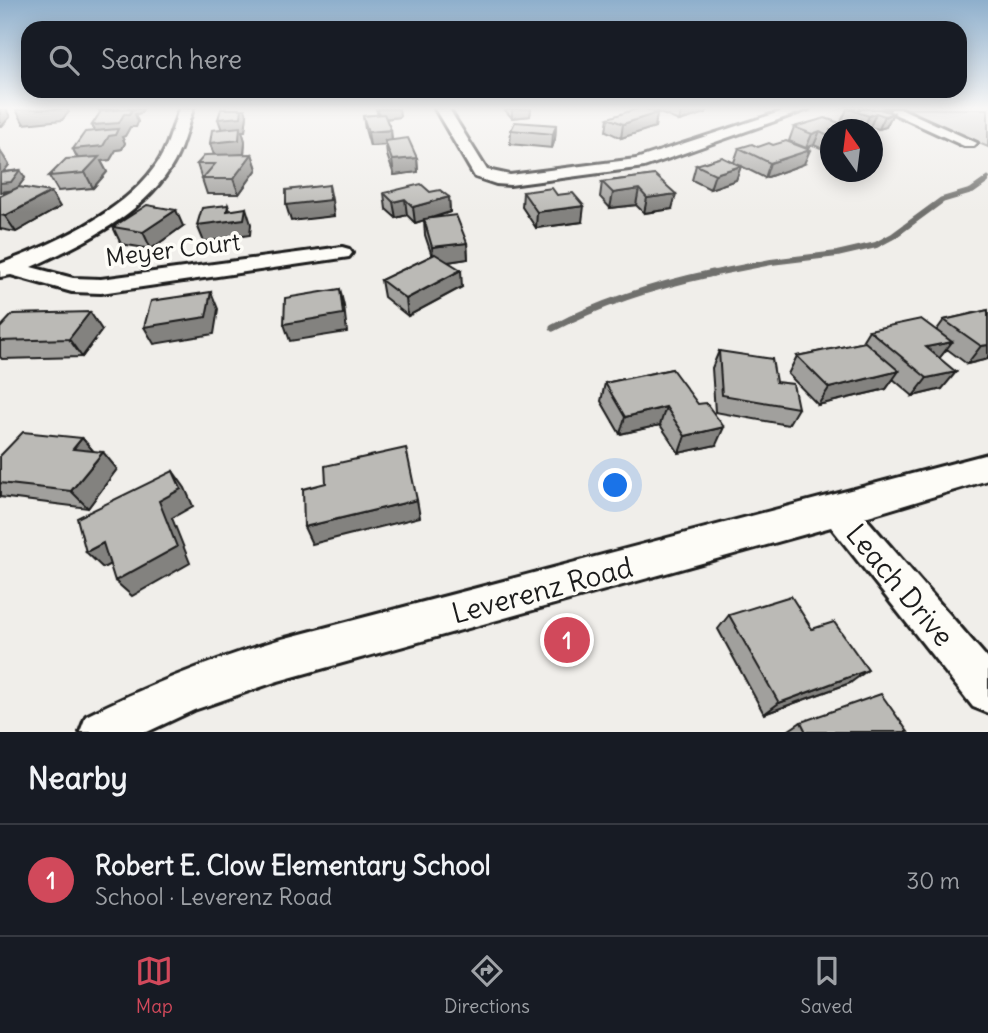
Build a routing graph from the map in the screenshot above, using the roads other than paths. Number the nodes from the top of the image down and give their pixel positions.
1 (174, 143) edge
2 (463, 143) edge
3 (700, 143) edge
4 (342, 253) dead end
5 (6, 270) edge
6 (988, 467) edge
7 (838, 510) junction
8 (988, 692) edge
9 (102, 732) edge

1 - 5 street
2 - 3 street
4 - 5 street, Meyer Court
6 - 7 street, Leverenz Road
7 - 8 street, Leach Drive
7 - 9 street, Leverenz Road

